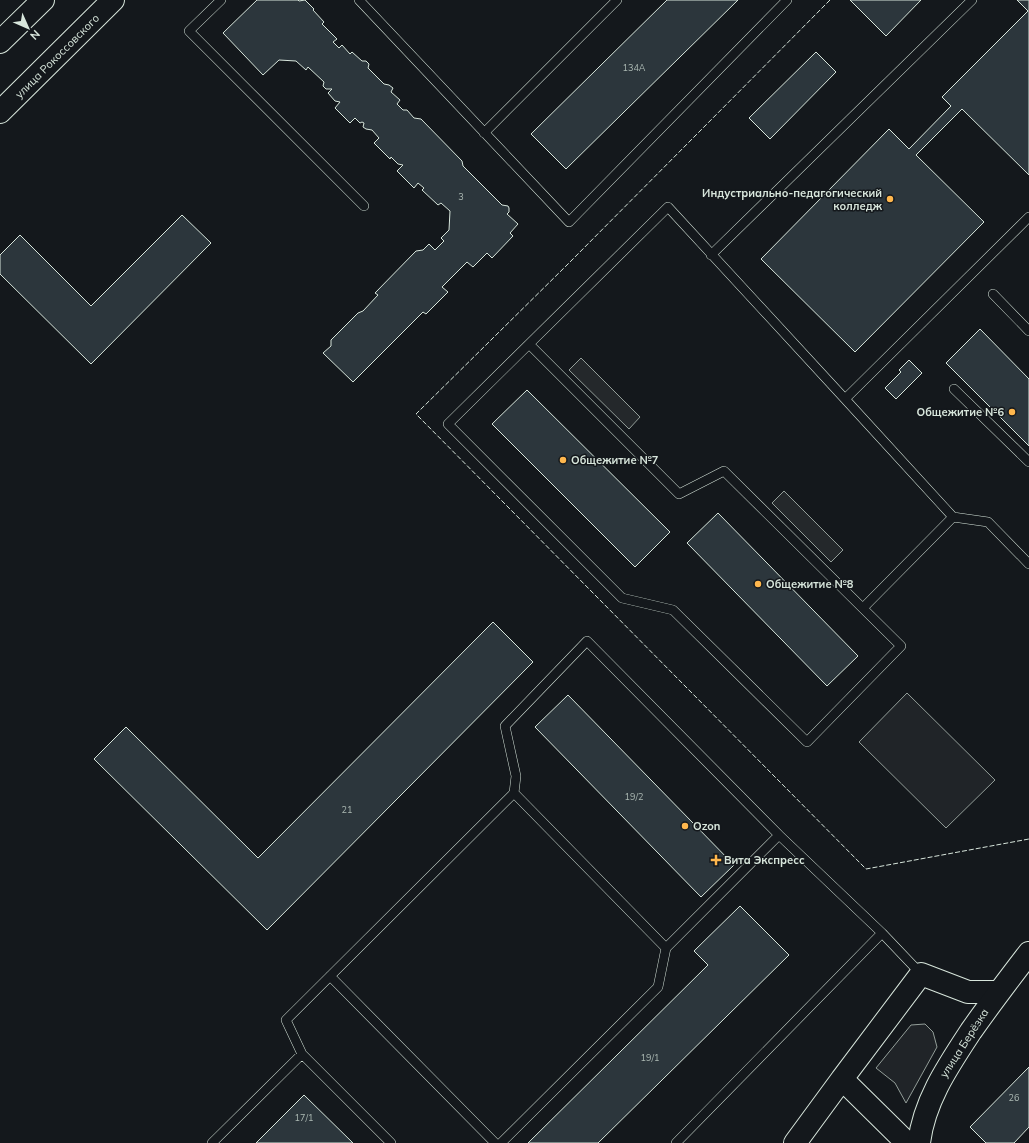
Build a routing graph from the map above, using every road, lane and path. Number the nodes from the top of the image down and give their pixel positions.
1 (43, 0) edge
2 (114, 0) edge
3 (221, 0) edge
4 (359, 0) edge
5 (617, 0) edge
6 (787, 0) edge
7 (972, 0) edge
8 (0, 42) edge
9 (0, 112) edge
10 (484, 133) junction
11 (364, 206) dead end
12 (1029, 217) edge
13 (711, 255) junction
14 (993, 294) dead end
15 (1029, 330) edge
16 (529, 344) junction
17 (954, 389) dead end
18 (845, 399) junction
19 (1029, 462) edge
20 (953, 517) junction
21 (1029, 564) edge
22 (863, 608) junction
23 (514, 793) junction
24 (779, 835) junction
25 (882, 933) junction
26 (666, 948) junction
27 (1029, 953) edge
28 (921, 974) junction
29 (330, 976) junction
30 (998, 992) junction
31 (302, 1054) junction
32 (842, 1079) junction
33 (215, 1142) edge
34 (391, 1143) edge
35 (495, 1143) edge
36 (501, 1143) edge
37 (676, 1143) edge
38 (796, 1143) edge
39 (907, 1143) edge
40 (919, 1143) edge

1 - 8 main road
2 - 9 main road, улица Рокоссовского
3 - 11 lane
4 - 10 lane
5 - 10 lane
6 - 10 lane
7 - 13 lane
12 - 18 lane
13 - 16 lane
13 - 18 lane
14 - 15 lane
16 - 22 lane
16 - 22 lane
17 - 19 lane
18 - 20 lane
20 - 21 lane
20 - 22 lane
23 - 24 lane
23 - 26 lane
23 - 29 lane
24 - 25 lane
24 - 26 lane
25 - 28 lane
25 - 37 lane
26 - 36 lane
27 - 30 main road, улица Берёзка
28 - 30 main road
28 - 32 main road
29 - 31 lane
29 - 35 lane
30 - 40 main road, улица Берёзка
31 - 33 lane
31 - 34 lane
32 - 38 main road
32 - 39 main road

